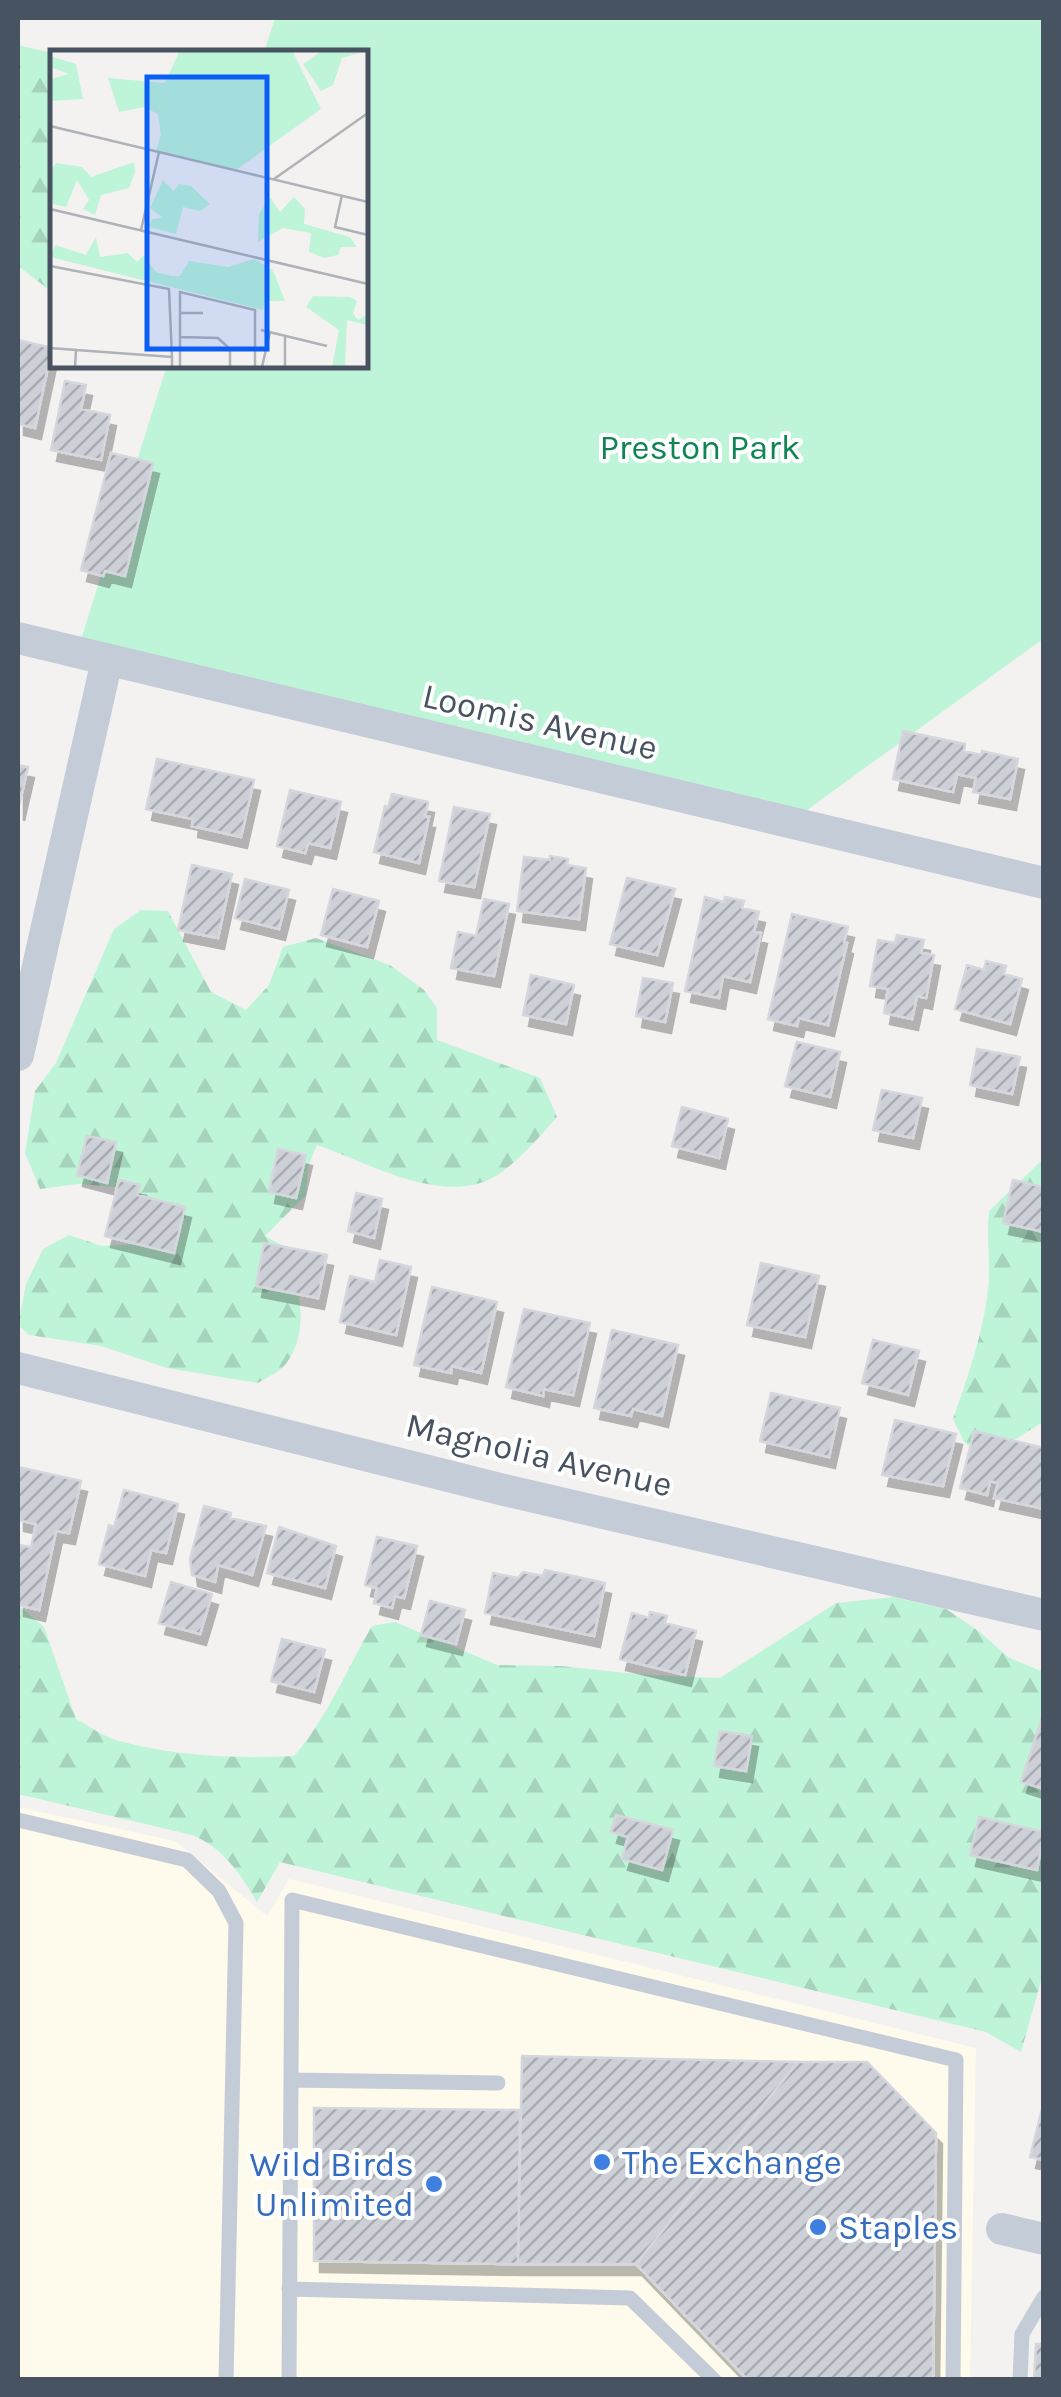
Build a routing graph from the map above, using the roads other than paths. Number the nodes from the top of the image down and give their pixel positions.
1 (18, 638) edge
2 (107, 660) junction
3 (1044, 883) edge
4 (18, 1055) edge
5 (18, 1368) edge
6 (1044, 1615) edge
7 (18, 1820) edge
8 (291, 2080) junction
9 (498, 2083) dead end
10 (1002, 2229) dead end
11 (1044, 2239) edge
12 (289, 2289) junction
13 (1044, 2297) edge
14 (226, 2380) edge
15 (288, 2380) edge
16 (714, 2380) edge
17 (953, 2380) edge
18 (1020, 2380) edge

1 - 2 street, Loomis Avenue
2 - 3 street, Loomis Avenue
2 - 4 street
5 - 6 street, Magnolia Avenue
7 - 14 lane
8 - 9 lane
8 - 12 lane
8 - 17 lane
10 - 11 street
12 - 15 lane
12 - 16 lane
13 - 18 lane

